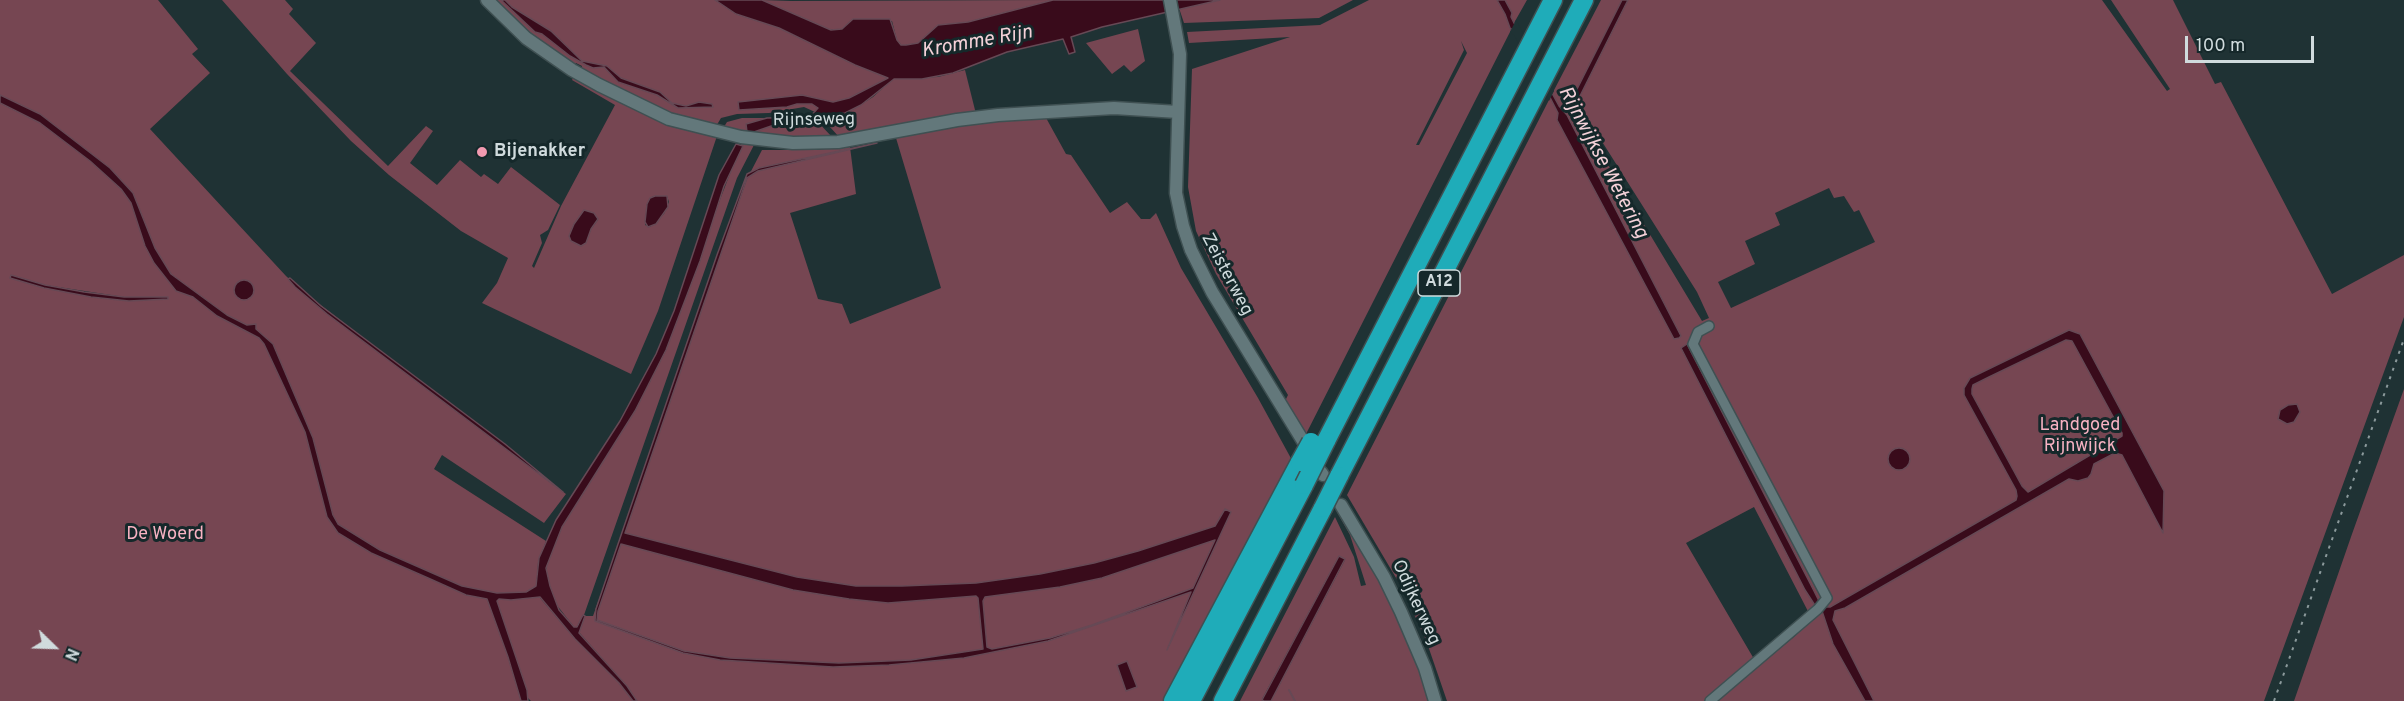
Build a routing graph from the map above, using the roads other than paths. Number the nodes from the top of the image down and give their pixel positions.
1 (487, 0) edge
2 (1170, 0) edge
3 (1553, 0) edge
4 (1584, 0) edge
5 (1179, 112) junction
6 (1709, 326) dead end
7 (1313, 442) junction
8 (1332, 506) junction
9 (1197, 672) junction
10 (1226, 695) edge
11 (1180, 699) edge
12 (1436, 701) edge
13 (1710, 701) edge

1 - 5 street, Rijnseweg
2 - 5 street, Zeisterweg
3 - 7 highway, A12
4 - 8 highway, A12, bridge
5 - 7 street, Zeisterweg
6 - 13 street
7 - 9 highway, A12, bridge
7 - 9 highway, A12, bridge
8 - 10 highway, A12
8 - 12 street, Odijkerweg
9 - 11 highway, A12

